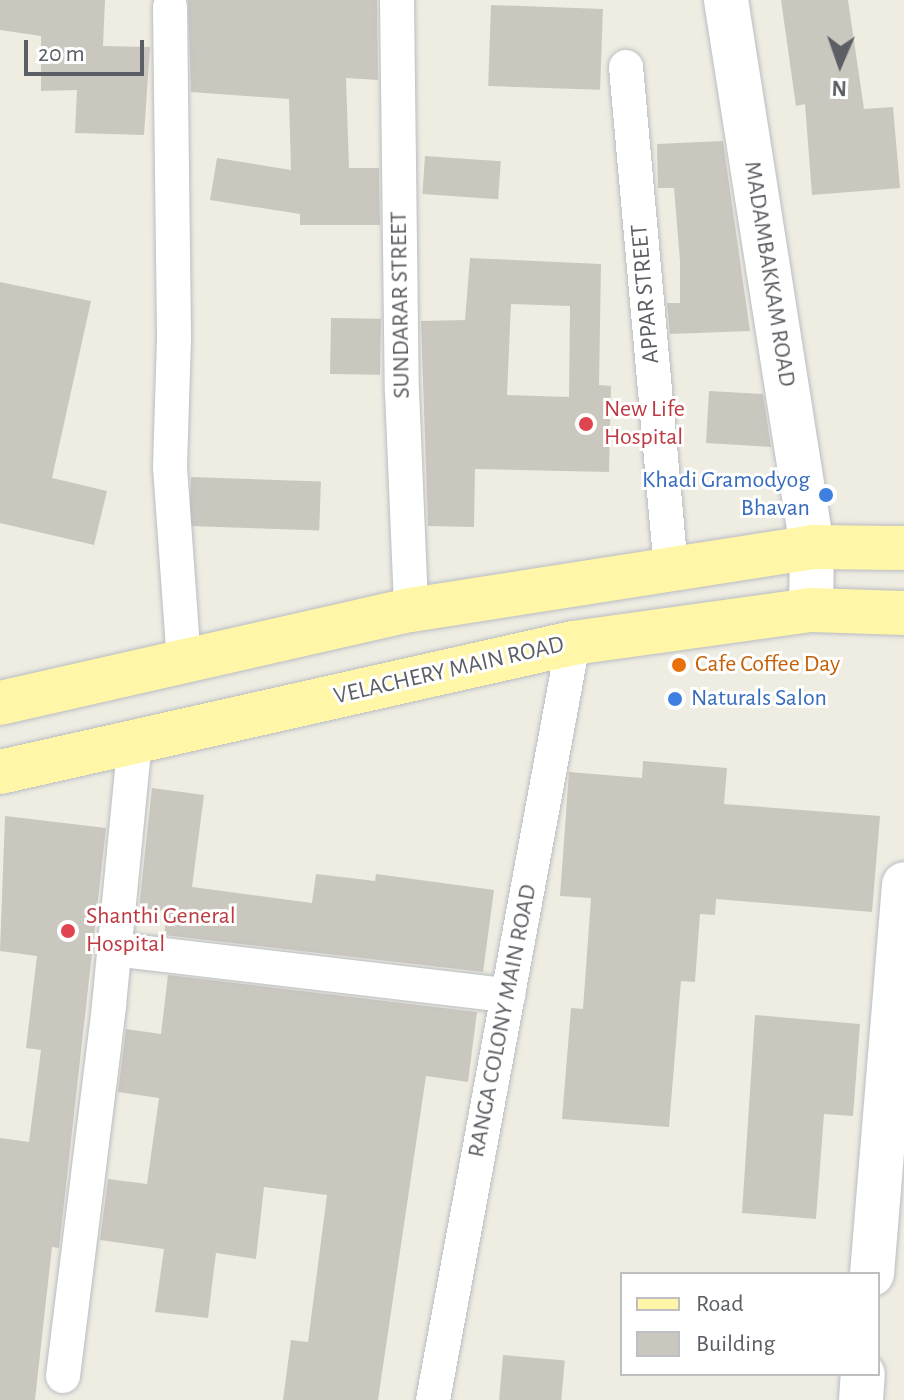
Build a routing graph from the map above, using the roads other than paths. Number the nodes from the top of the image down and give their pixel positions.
1 (397, 0) edge
2 (726, 0) edge
3 (170, 7) dead end
4 (626, 67) dead end
5 (812, 547) junction
6 (904, 548) edge
7 (671, 569) junction
8 (411, 610) junction
9 (811, 610) junction
10 (904, 613) edge
11 (573, 643) junction
12 (184, 661) junction
13 (0, 703) edge
14 (135, 742) junction
15 (0, 772) edge
16 (904, 884) edge
17 (114, 949) junction
18 (508, 995) junction
19 (872, 1272) edge
20 (63, 1376) dead end
21 (863, 1376) edge
22 (433, 1400) edge
23 (861, 1400) edge

1 - 8 street, SUNDARAR STREET
2 - 5 street, MADAMBAKKAM ROAD
3 - 12 street
4 - 7 street, APPAR STREET
5 - 6 main road
5 - 7 main road
5 - 9 street, MADAMBAKKAM ROAD
7 - 8 main road
8 - 12 main road
9 - 10 main road, VELACHERY MAIN ROAD
9 - 11 main road, VELACHERY MAIN ROAD
11 - 14 main road, VELACHERY MAIN ROAD
11 - 18 street, RANGA COLONY MAIN ROAD
12 - 13 main road
14 - 15 main road, VELACHERY MAIN ROAD
14 - 17 street
16 - 19 street
17 - 18 street
17 - 20 street
18 - 22 street, RANGA COLONY MAIN ROAD
21 - 23 street

